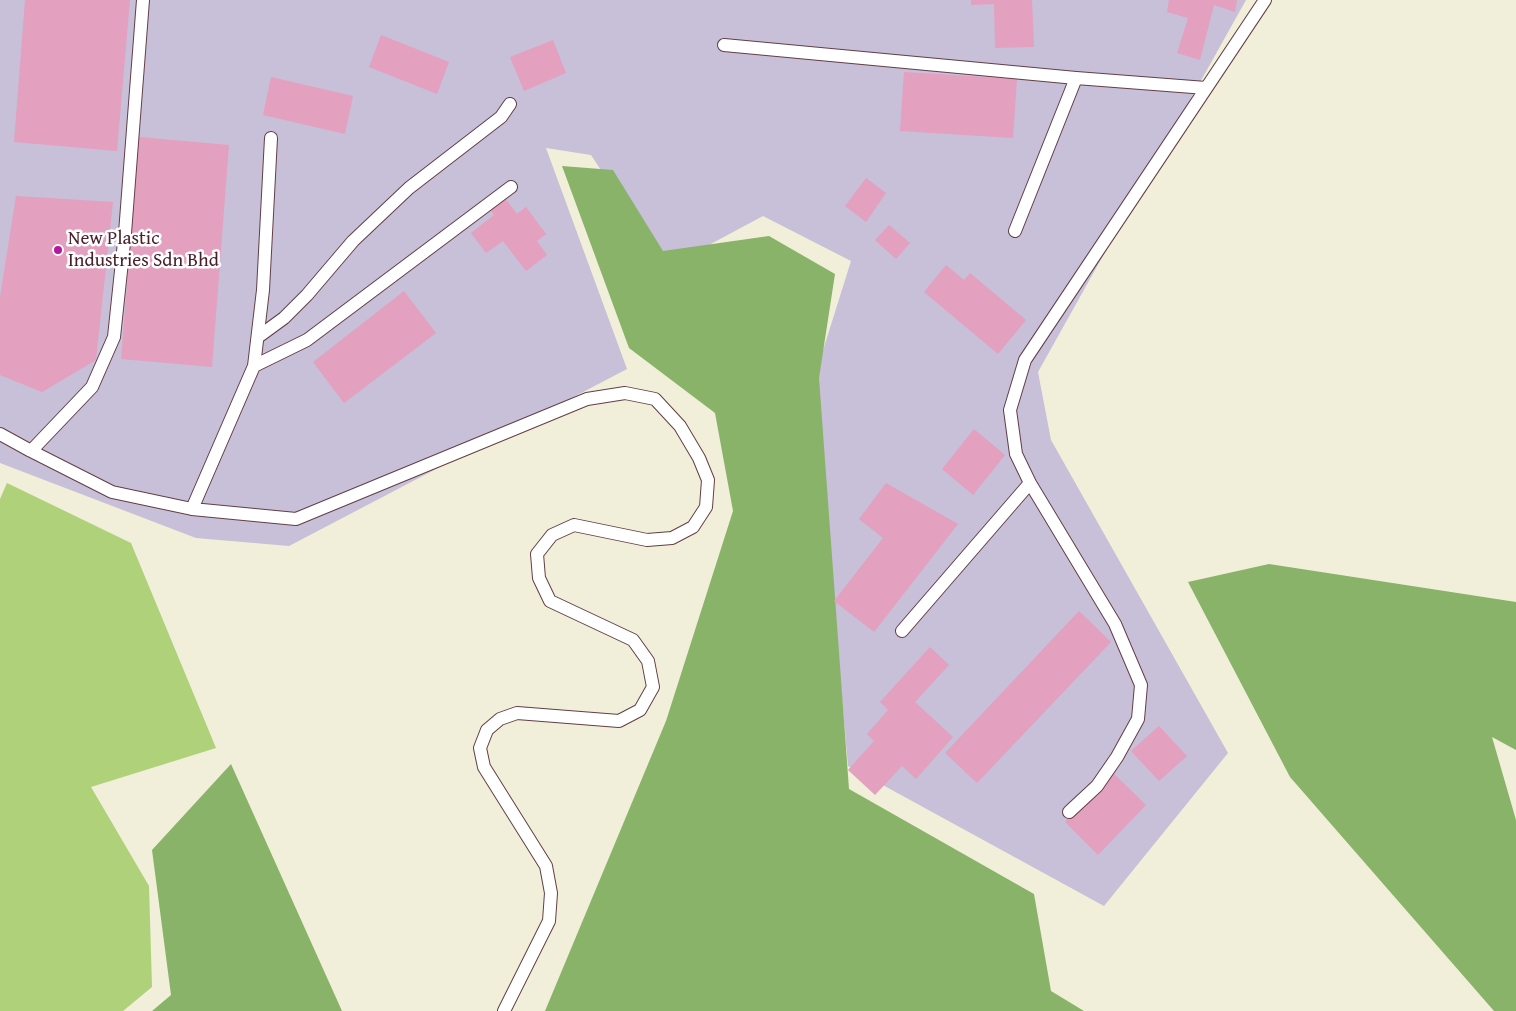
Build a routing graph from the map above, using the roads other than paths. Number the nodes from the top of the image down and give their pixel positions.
1 (143, 0) edge
2 (1265, 0) edge
3 (724, 44) dead end
4 (1076, 78) junction
5 (1206, 88) junction
6 (510, 104) dead end
7 (270, 138) dead end
8 (511, 187) dead end
9 (1015, 231) dead end
10 (258, 337) junction
11 (254, 366) junction
12 (1, 438) edge
13 (31, 451) junction
14 (1030, 483) junction
15 (192, 509) junction
16 (902, 632) dead end
17 (1069, 812) dead end
18 (504, 1011) edge

1 - 13 lane
2 - 5 lane
3 - 4 lane
4 - 5 lane
4 - 9 lane
5 - 14 lane
6 - 10 lane
7 - 10 lane
8 - 11 lane
10 - 11 lane
11 - 15 lane
12 - 13 lane
13 - 15 lane
14 - 16 lane
14 - 17 lane
15 - 18 lane

